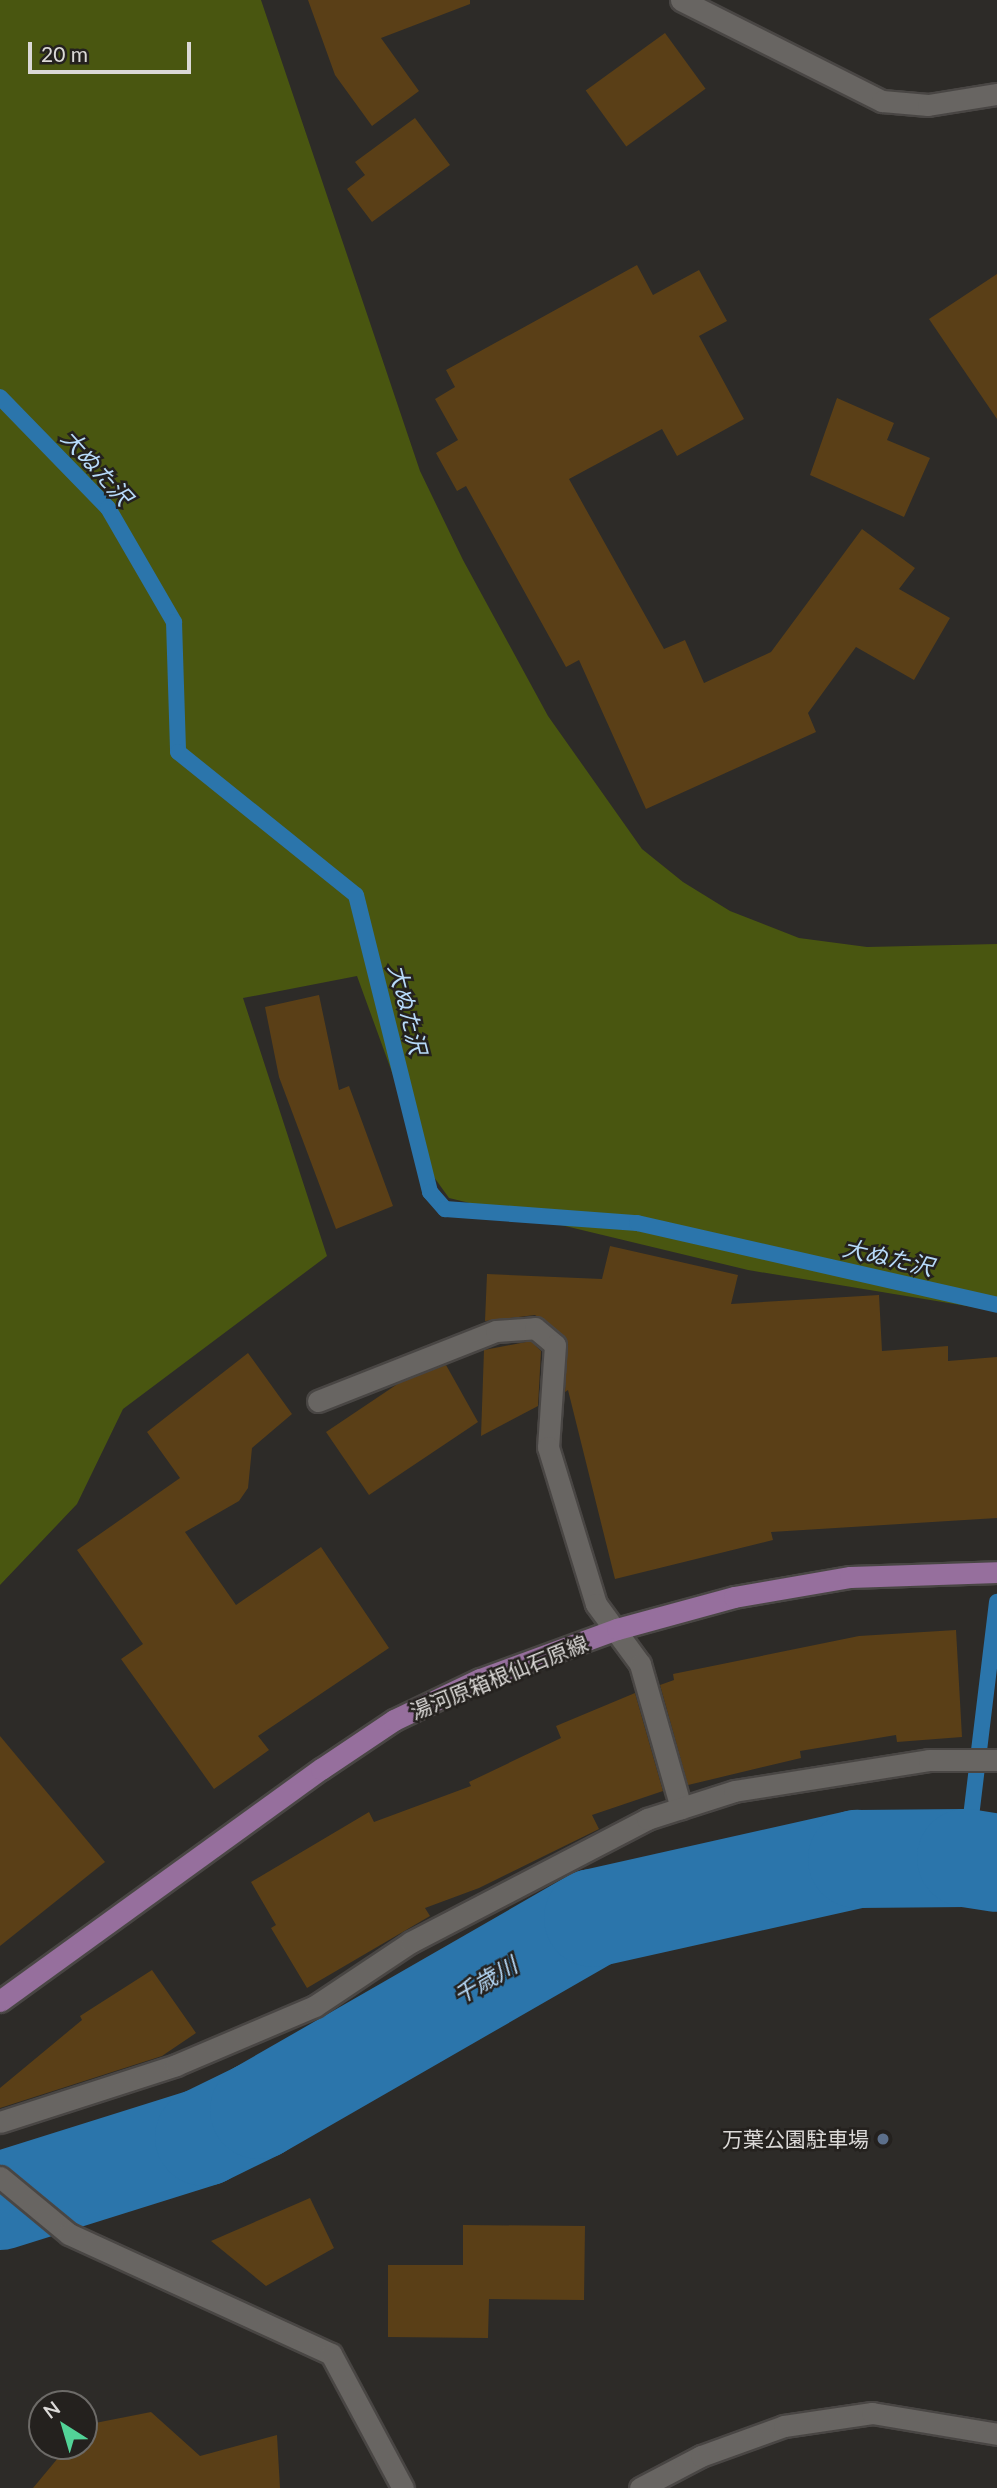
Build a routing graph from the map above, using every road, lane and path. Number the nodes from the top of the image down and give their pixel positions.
1 (681, 0) edge
2 (997, 94) edge
3 (318, 1401) dead end
4 (997, 1572) edge
5 (617, 1629) junction
6 (997, 1760) edge
7 (681, 1808) junction
8 (0, 2001) edge
9 (0, 2122) edge
10 (0, 2177) edge
11 (997, 2434) edge
12 (402, 2488) edge
13 (640, 2488) edge

1 - 2 street
3 - 5 street
4 - 5 main road, 湯河原箱根仙石原線
5 - 7 street
5 - 8 main road, 湯河原箱根仙石原線
6 - 7 street
7 - 9 street
10 - 12 street
11 - 13 street

